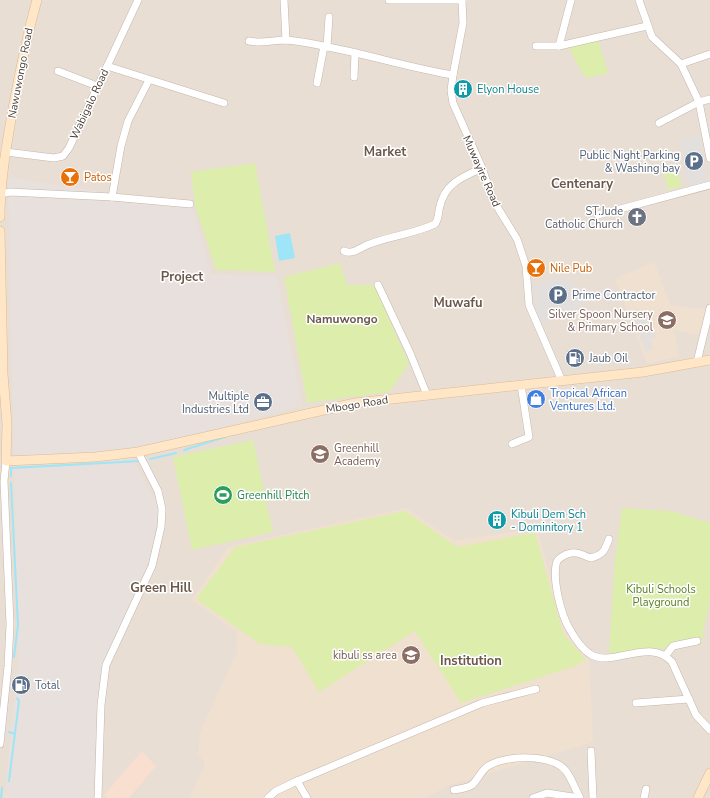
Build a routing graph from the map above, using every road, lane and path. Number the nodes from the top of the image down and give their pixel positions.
1 (37, 0) edge
2 (129, 0) edge
3 (284, 0) edge
4 (389, 0) edge
5 (462, 0) edge
6 (571, 0) edge
7 (639, 0) edge
8 (137, 1) edge
9 (329, 17) dead end
10 (647, 26) junction
11 (286, 40) junction
12 (249, 41) dead end
13 (325, 46) junction
14 (536, 46) dead end
15 (559, 46) junction
16 (355, 53) junction
17 (710, 54) edge
18 (680, 64) junction
19 (107, 66) junction
20 (58, 71) dead end
21 (453, 75) junction
22 (354, 77) dead end
23 (149, 80) junction
24 (317, 83) dead end
25 (97, 86) junction
26 (710, 99) edge
27 (699, 102) junction
28 (224, 104) dead end
29 (659, 123) dead end
30 (6, 152) junction
31 (710, 158) edge
32 (482, 168) junction
33 (710, 185) edge
34 (0, 194) edge
35 (112, 197) junction
36 (190, 204) dead end
37 (598, 215) dead end
38 (0, 217) edge
39 (0, 231) edge
40 (344, 251) dead end
41 (378, 285) dead end
42 (710, 308) edge
43 (710, 360) edge
44 (697, 362) junction
45 (562, 381) junction
46 (521, 385) junction
47 (427, 395) junction
48 (512, 444) dead end
49 (138, 452) junction
50 (6, 461) junction
51 (609, 538) dead end
52 (697, 641) dead end
53 (666, 655) junction
54 (536, 689) dead end
55 (689, 699) junction
56 (636, 703) dead end
57 (710, 730) edge
58 (0, 744) edge
59 (591, 751) dead end
60 (710, 773) edge
61 (297, 781) junction
62 (646, 789) dead end
63 (454, 790) dead end
64 (98, 798) edge
65 (268, 798) edge
66 (306, 798) edge
67 (533, 798) edge
68 (580, 798) edge
69 (593, 798) edge
70 (644, 798) edge
71 (698, 798) edge

1 - 30 street, Nawuwongo Road
2 - 8 street
3 - 11 street
4 - 5 street
5 - 21 street, Muwayire Road
6 - 15 street
7 - 10 street
8 - 19 street, Wabigalo Road
9 - 13 street
10 - 15 street
10 - 18 street
11 - 12 street
11 - 13 street
13 - 16 street
13 - 24 street
14 - 15 street
16 - 21 street
16 - 22 street
17 - 18 street
18 - 27 street
19 - 23 street
19 - 25 street, Wabigalo Road
20 - 25 street
21 - 32 street, Muwayire Road
23 - 28 street
23 - 35 street
25 - 30 street, Wabigalo Road
26 - 27 street
27 - 29 street
27 - 31 street
30 - 34 street, Nawuwongo Road
32 - 40 street
32 - 45 street, Muwayire Road
33 - 37 street
34 - 35 street
34 - 38 street, Nawuwongo Road
35 - 36 street
39 - 50 street
41 - 47 street
42 - 44 street
43 - 44 street, Mbogo Road
44 - 45 street, Mbogo Road
45 - 46 street, Mbogo Road
46 - 47 street, Mbogo Road
46 - 48 street
47 - 49 street, Mbogo Road
49 - 50 street, Mbogo Road
49 - 64 street
50 - 58 street
51 - 53 street
52 - 53 street
53 - 55 street
54 - 61 street
55 - 56 street
55 - 57 street
59 - 69 street
60 - 71 street
61 - 65 street
61 - 66 street
62 - 70 street
63 - 68 street
67 - 68 street

